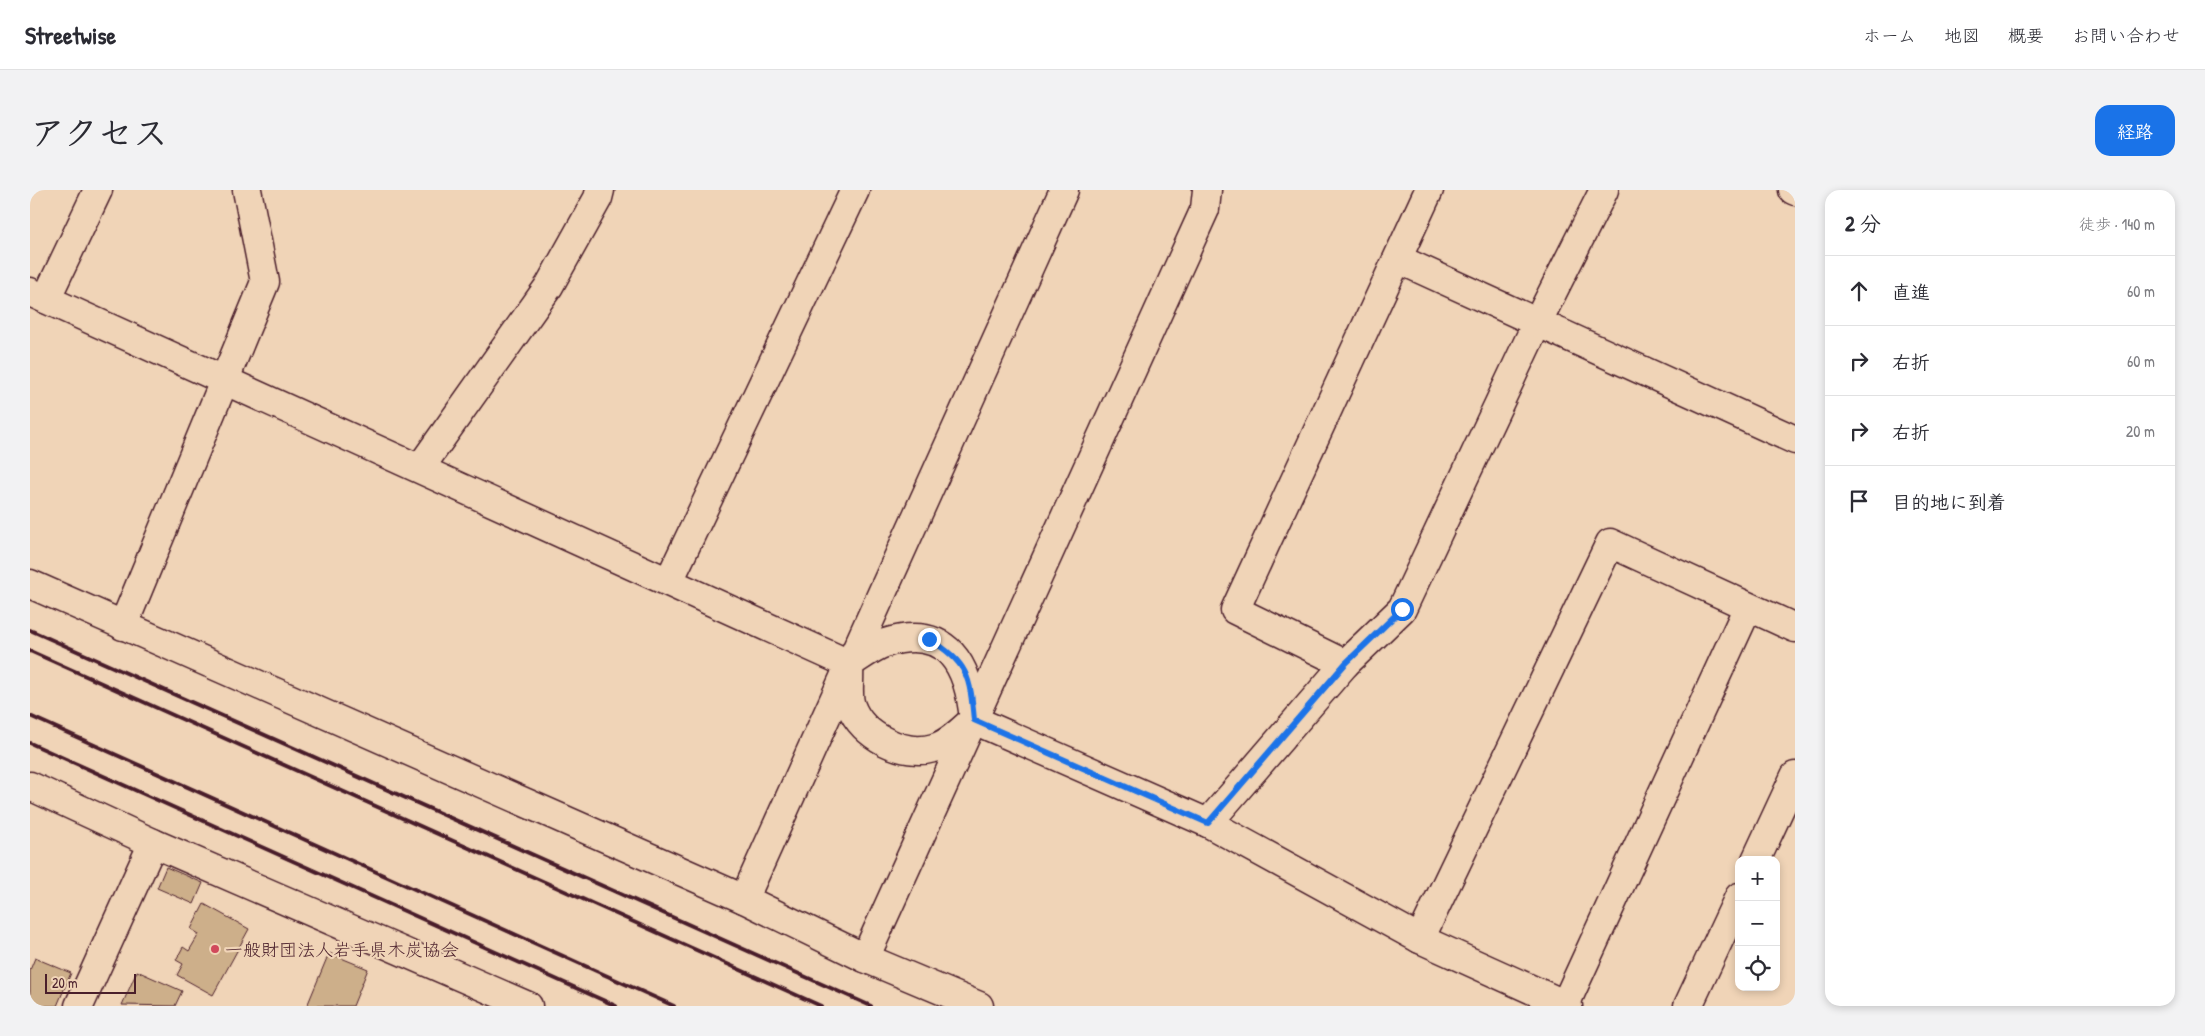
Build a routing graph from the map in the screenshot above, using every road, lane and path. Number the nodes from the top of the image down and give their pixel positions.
1 (98, 190) edge
2 (248, 190) edge
3 (600, 190) edge
4 (854, 190) edge
5 (1064, 190) edge
6 (1208, 190) edge
7 (1429, 190) edge
8 (1604, 190) edge
9 (1398, 259) junction
10 (38, 295) edge
11 (1537, 323) junction
12 (225, 380) junction
13 (1795, 440) edge
14 (420, 468) junction
15 (669, 581) junction
16 (30, 584) edge
17 (1748, 607) junction
18 (123, 626) junction
19 (1795, 628) edge
20 (849, 664) junction
21 (1345, 664) junction
22 (974, 720) junction
23 (1795, 776) edge
24 (30, 786) edge
25 (1208, 823) junction
26 (152, 844) junction
27 (1758, 856) edge
28 (744, 899) junction
29 (1737, 901) edge
30 (1420, 939) junction
31 (866, 958) junction
32 (1566, 1005) edge
33 (79, 1006) edge
34 (528, 1006) edge
35 (979, 1006) edge
36 (1688, 1006) edge

1 - 10 street
2 - 12 street
3 - 14 street
4 - 15 street
5 - 20 street
6 - 22 street
7 - 9 street
8 - 11 street
9 - 11 street
9 - 21 street
10 - 12 street
11 - 13 street
11 - 21 street
12 - 14 street
12 - 18 street
14 - 15 street
15 - 20 street
16 - 18 street
17 - 19 street
17 - 30 street
17 - 32 street
18 - 28 street
20 - 22 street
20 - 22 street
20 - 28 street
21 - 25 street
22 - 25 street
22 - 31 street
23 - 27 street
24 - 26 street
25 - 30 street
26 - 33 street
26 - 34 street
28 - 31 street
29 - 36 street
30 - 32 street
31 - 35 street

